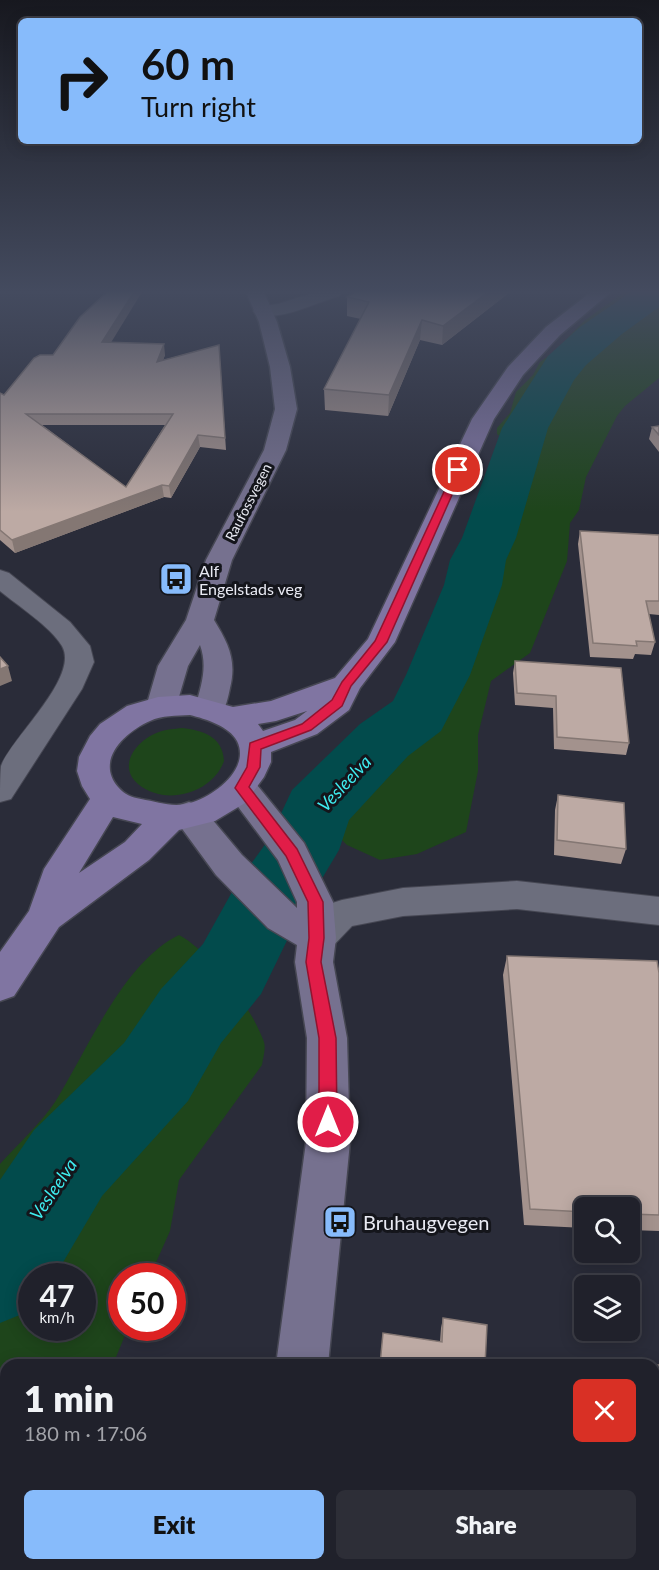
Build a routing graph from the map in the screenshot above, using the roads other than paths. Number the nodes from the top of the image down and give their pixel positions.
1 (280, 365) edge
2 (520, 365) edge
3 (1, 579) edge
4 (200, 620) junction
5 (346, 685) junction
6 (161, 707) junction
7 (221, 713) junction
8 (255, 746) junction
9 (241, 788) junction
10 (0, 791) edge
11 (108, 798) junction
12 (179, 817) junction
13 (659, 911) edge
14 (46, 916) junction
15 (316, 938) junction
16 (0, 984) edge
17 (303, 1359) edge

1 - 4 main road, Raufossvegen
2 - 5 main road
3 - 10 street
4 - 6 main road, Raufossvegen
4 - 7 main road
5 - 7 main road
5 - 8 main road
6 - 7 main road
6 - 11 main road
7 - 8 main road
8 - 9 main road
9 - 12 main road
9 - 15 main road
11 - 12 main road
11 - 14 main road
12 - 14 main road
12 - 15 main road
13 - 15 street
14 - 16 main road
15 - 17 main road

